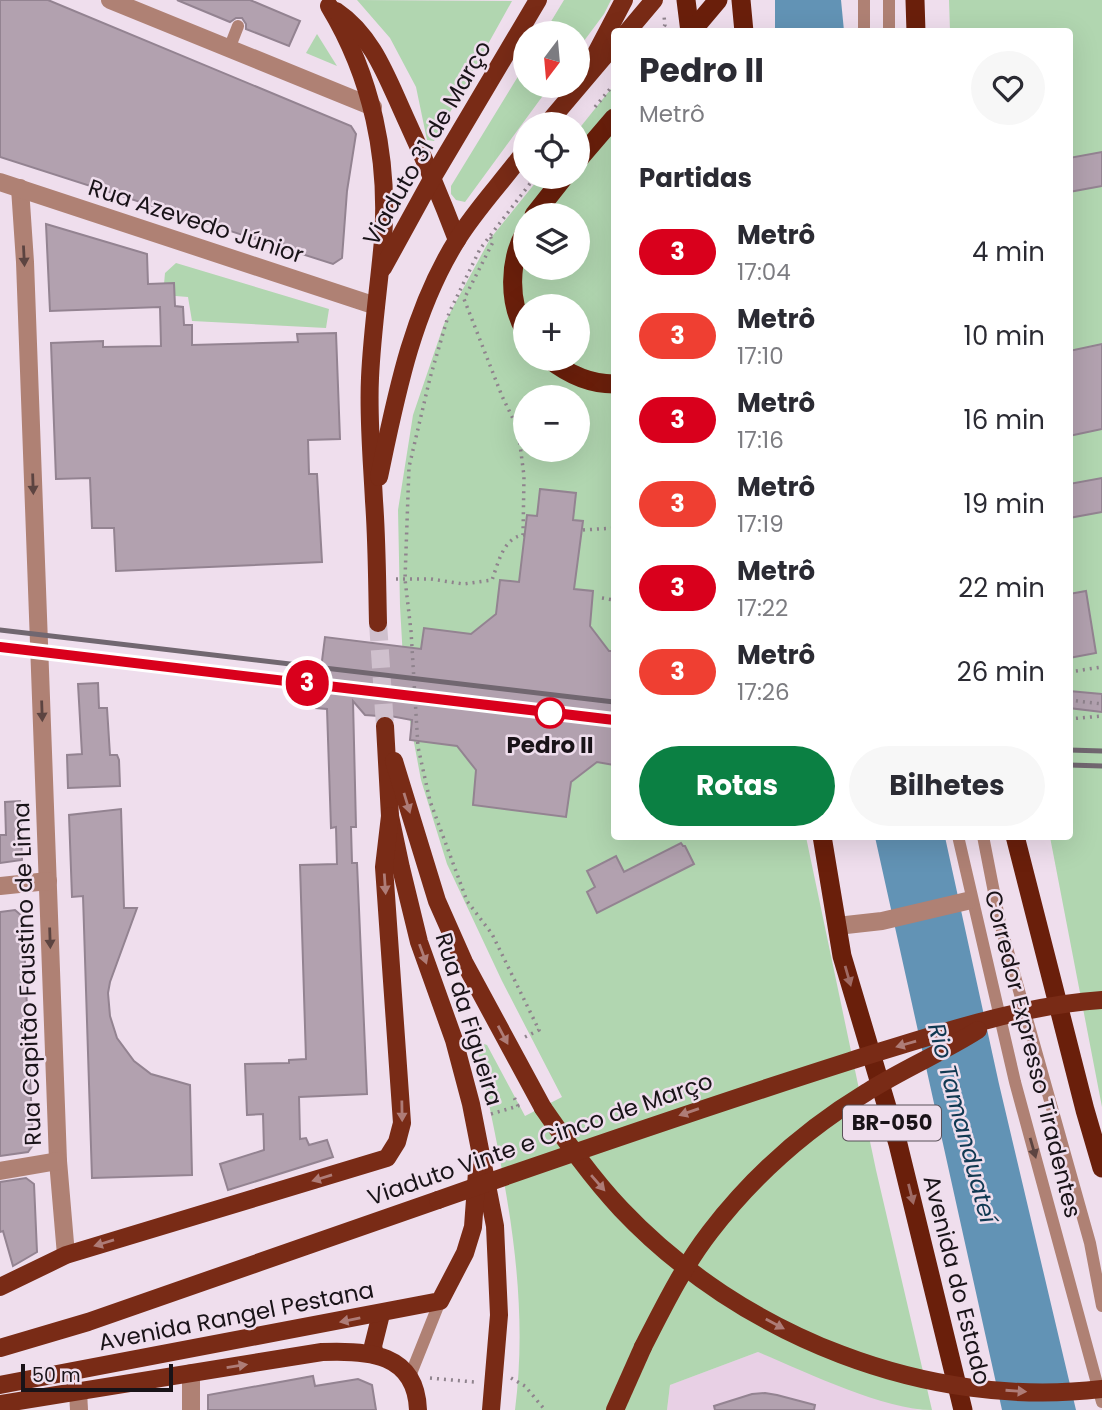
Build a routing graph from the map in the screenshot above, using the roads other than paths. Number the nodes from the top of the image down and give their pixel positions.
1 (110, 0) edge
2 (538, 0) edge
3 (624, 0) edge
4 (654, 0) edge
5 (686, 0) edge
6 (718, 0) edge
7 (741, 0) edge
8 (864, 0) edge
9 (889, 0) edge
10 (915, 0) edge
11 (325, 3) edge
12 (238, 26) dead end
13 (630, 28) edge
14 (690, 28) edge
15 (694, 28) edge
16 (744, 28) edge
17 (864, 28) edge
18 (889, 28) edge
19 (916, 28) edge
20 (611, 48) edge
21 (229, 49) junction
22 (590, 64) edge
23 (590, 72) edge
24 (568, 98) edge
25 (373, 107) junction
26 (557, 112) edge
27 (611, 122) edge
28 (590, 146) edge
29 (513, 167) edge
30 (433, 177) junction
31 (0, 182) edge
32 (20, 188) junction
33 (555, 189) edge
34 (543, 203) edge
35 (457, 240) junction
36 (379, 275) junction
37 (376, 306) junction
38 (566, 371) edge
39 (611, 384) edge
40 (374, 501) junction
41 (378, 623) tunnel mouth
42 (390, 816) junction
43 (823, 840) edge
44 (959, 840) edge
45 (984, 840) edge
46 (1016, 840) edge
47 (48, 881) junction
48 (0, 886) edge
49 (967, 901) dead end
50 (837, 926) junction
51 (1102, 1000) edge
52 (996, 1019) junction
53 (480, 1148) junction
54 (58, 1161) junction
55 (1102, 1168) edge
56 (0, 1171) edge
57 (1090, 1243) junction
58 (66, 1255) junction
59 (1102, 1267) edge
60 (0, 1287) edge
61 (440, 1301) junction
62 (1102, 1306) edge
63 (381, 1314) junction
64 (0, 1348) edge
65 (375, 1355) junction
66 (191, 1373) junction
67 (410, 1376) junction
68 (0, 1385) edge
69 (1102, 1389) edge
70 (78, 1391) junction
71 (1102, 1402) edge
72 (0, 1404) edge
73 (79, 1410) edge
74 (191, 1410) edge
75 (418, 1410) edge
76 (491, 1410) edge
77 (615, 1410) edge
78 (963, 1410) edge

1 - 21 street
2 - 30 main road, Viaduto 31 de Março
3 - 22 main road
4 - 13 main road
5 - 14 highway
6 - 15 highway
7 - 16 highway
8 - 17 lane
9 - 18 lane
10 - 19 highway
11 - 25 main road
11 - 30 main road
12 - 21 lane
20 - 23 main road
21 - 25 street
24 - 26 main road
25 - 36 main road
27 - 28 highway
29 - 35 main road
30 - 35 main road
30 - 36 main road, Viaduto 31 de Março
31 - 32 street, Rua Azevedo Júnior
32 - 37 street, Rua Azevedo Júnior
32 -> 47 street, Rua Capitão Faustino de Lima
33 - 34 highway
35 - 40 main road
36 - 37 main road
37 - 40 main road
38 - 39 highway
40 - 41 main road
42 -> 53 main road, Rua da Figueira
42 -> 58 main road
42 -> 69 main road, Rua da Figueira, bridge
43 - 50 highway, Avenida do Estado / BR-050
44 -> 71 lane, Corredor Expresso Tiradentes
45 - 57 lane, Corredor Expresso Tiradentes
46 - 55 highway
47 - 48 street
47 -> 54 street, Rua Capitão Faustino de Lima
49 - 50 street
50 -> 78 highway, Avenida do Estado / BR-050
51 - 52 main road, Viaduto Vinte e Cinco de Março, bridge
52 -> 64 main road, Viaduto Vinte e Cinco de Março, bridge
52 - 77 main road, bridge
53 - 61 main road
53 - 76 main road, Rua da Figueira
54 - 56 street
54 - 58 street, Rua Capitão Faustino de Lima
57 - 59 lane, Corredor Expresso Tiradentes
57 - 62 lane, Corredor Expresso Tiradentes
58 - 60 main road
61 - 63 main road, Avenida Rangel Pestana
61 - 67 lane
63 - 65 main road
63 -> 68 main road, Avenida Rangel Pestana
66 -> 65 main road, Avenida Rangel Pestana
65 - 67 main road, Avenida Rangel Pestana
66 - 70 main road, Avenida Rangel Pestana
66 - 74 street
67 - 75 main road
70 - 72 main road, Avenida Rangel Pestana
70 - 73 street

